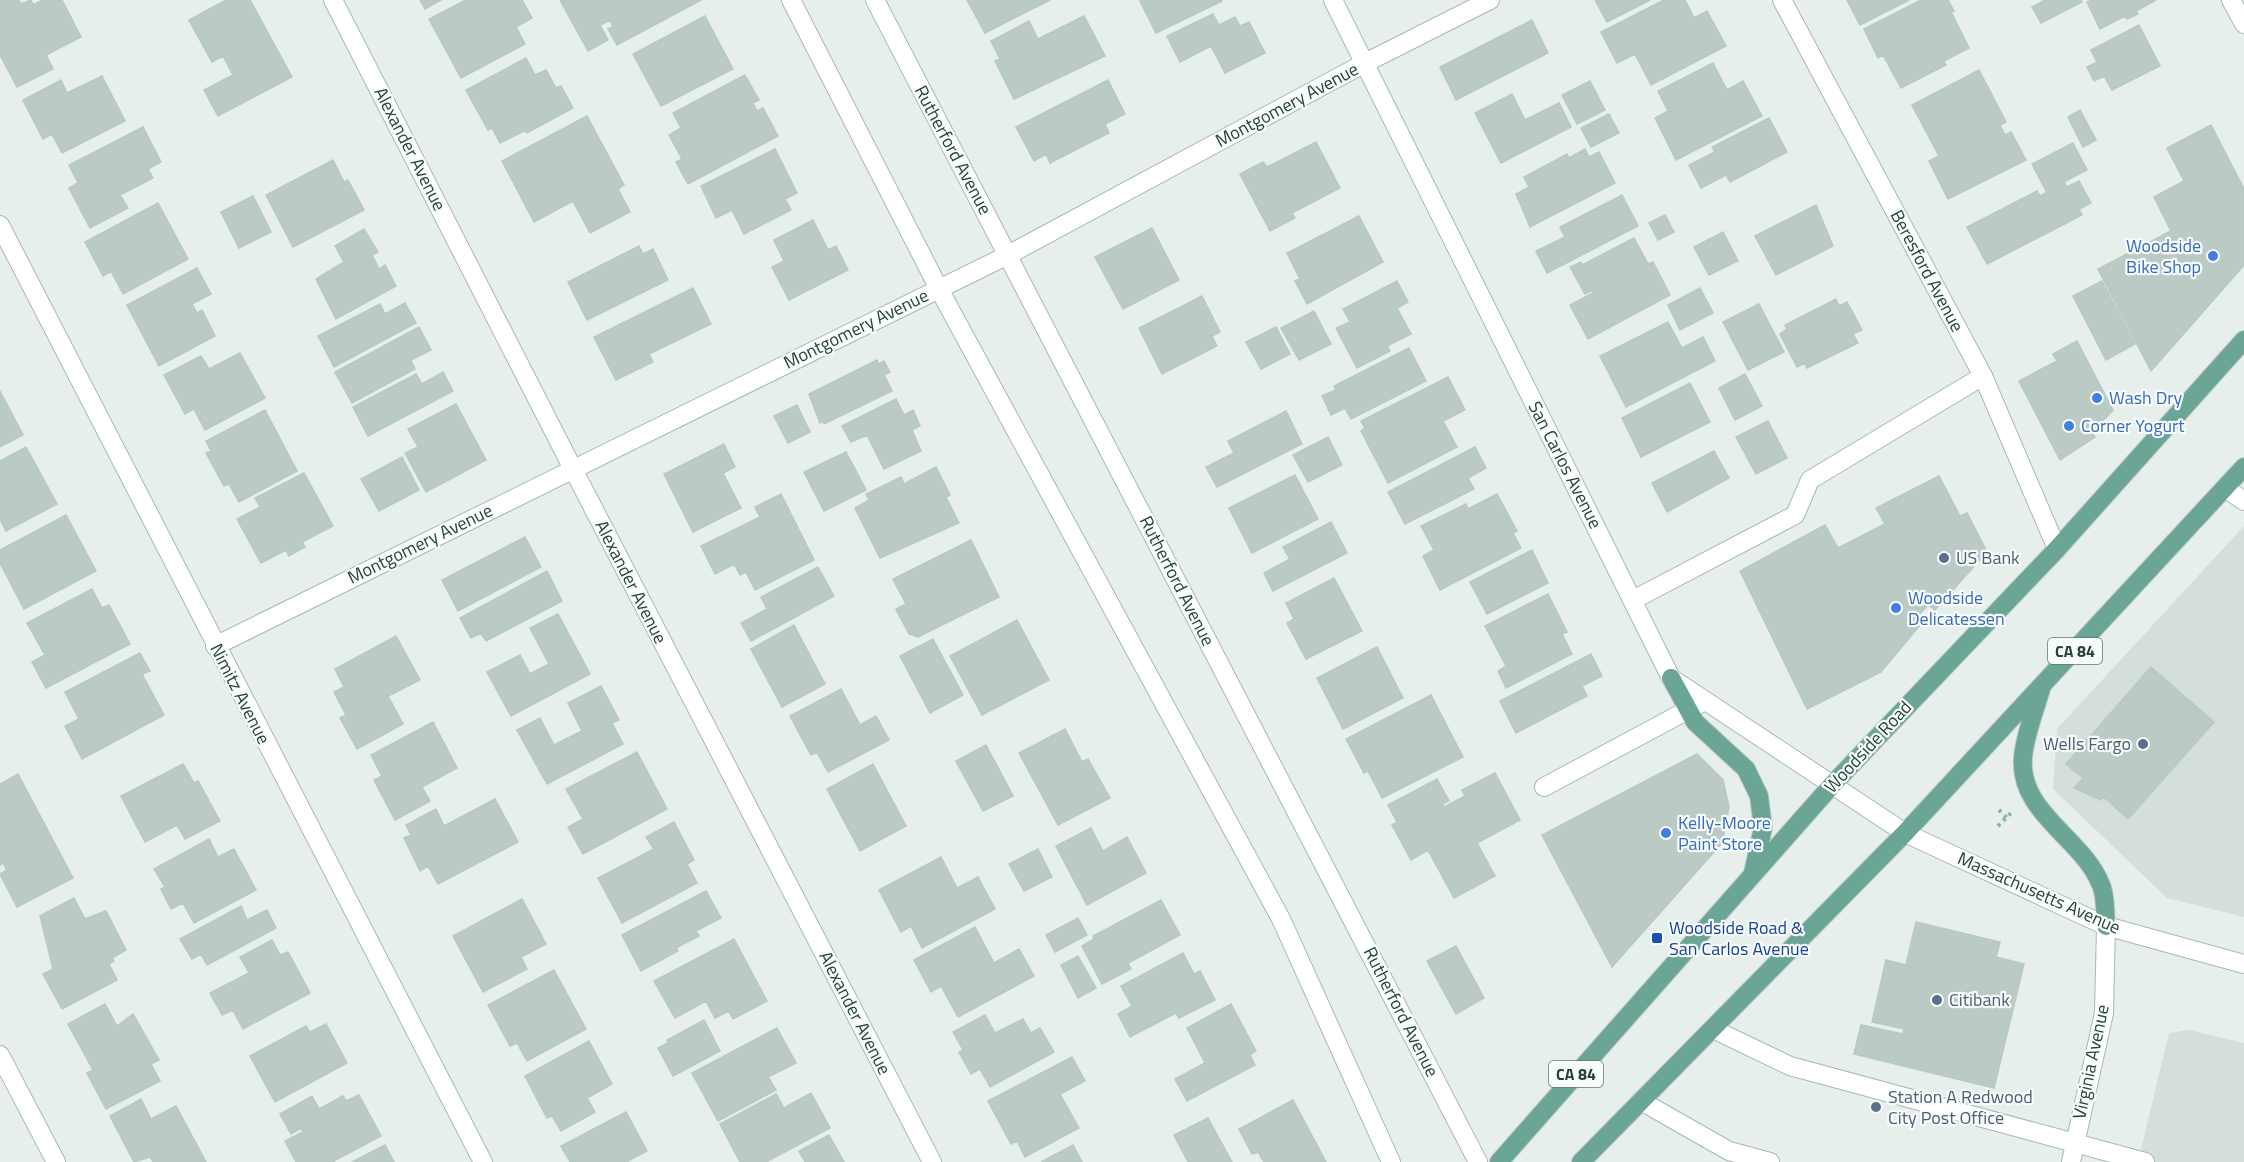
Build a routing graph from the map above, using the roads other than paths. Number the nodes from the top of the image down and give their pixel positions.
1 (333, 0) edge
2 (791, 0) edge
3 (875, 0) edge
4 (1333, 0) edge
5 (1490, 0) edge
6 (1782, 0) edge
7 (2231, 0) edge
8 (2244, 24) edge
9 (1365, 63) junction
10 (0, 225) edge
11 (1008, 255) junction
12 (939, 289) junction
13 (2244, 340) edge
14 (1983, 376) junction
15 (2244, 467) edge
16 (573, 469) junction
17 (2224, 488) junction
18 (2244, 501) edge
19 (2057, 549) junction
20 (1633, 600) junction
21 (215, 646) junction
22 (1671, 678) junction
23 (2041, 687) junction
24 (1705, 700) junction
25 (1688, 709) junction
26 (1832, 785) junction
27 (1544, 787) dead end
28 (1905, 833) junction
29 (1753, 874) junction
30 (2106, 926) junction
31 (2244, 964) edge
32 (1713, 1029) junction
33 (0, 1055) edge
34 (1641, 1101) junction
35 (2074, 1142) junction
36 (56, 1162) edge
37 (483, 1162) edge
38 (932, 1162) edge
39 (1391, 1162) edge
40 (1478, 1162) edge
41 (1499, 1162) edge
42 (1581, 1162) edge
43 (1770, 1162) edge
44 (2071, 1162) edge
45 (2145, 1162) edge

1 - 16 street, Alexander Avenue
2 - 12 street
3 - 11 street, Rutherford Avenue
4 - 9 street, San Carlos Avenue
5 - 9 street, Montgomery Avenue
6 - 14 street, Beresford Avenue
7 - 8 street
9 - 11 street, Montgomery Avenue
9 - 20 street, San Carlos Avenue
10 - 21 street, Nimitz Avenue
11 - 12 street, Montgomery Avenue
11 - 40 street, Rutherford Avenue
12 - 16 street, Montgomery Avenue
12 - 39 street
13 - 19 main road, Woodside Road / CA 84
14 - 19 street, Beresford Avenue
14 - 20 street
15 - 17 main road, CA 84
16 - 21 street, Montgomery Avenue
16 - 38 street, Alexander Avenue
17 - 18 street
17 - 23 main road, CA 84
19 - 26 main road, Woodside Road / CA 84
20 - 22 street, San Carlos Avenue
21 - 37 street, Nimitz Avenue
22 - 24 street
22 - 25 main road
23 - 28 main road, CA 84
23 - 30 main road
24 - 25 street
24 - 26 street
25 - 27 street
25 - 29 main road
26 - 28 street
26 - 29 main road, Woodside Road / CA 84
28 - 30 street, Massachusetts Avenue
28 - 32 main road, CA 84
29 - 41 main road, Woodside Road / CA 84
30 - 31 street, Massachusetts Avenue
30 - 35 street, Virginia Avenue
32 - 34 main road, CA 84
32 - 35 street
33 - 36 street
34 - 42 main road, CA 84
34 - 43 street
35 - 44 street, Virginia Avenue
35 - 45 street

